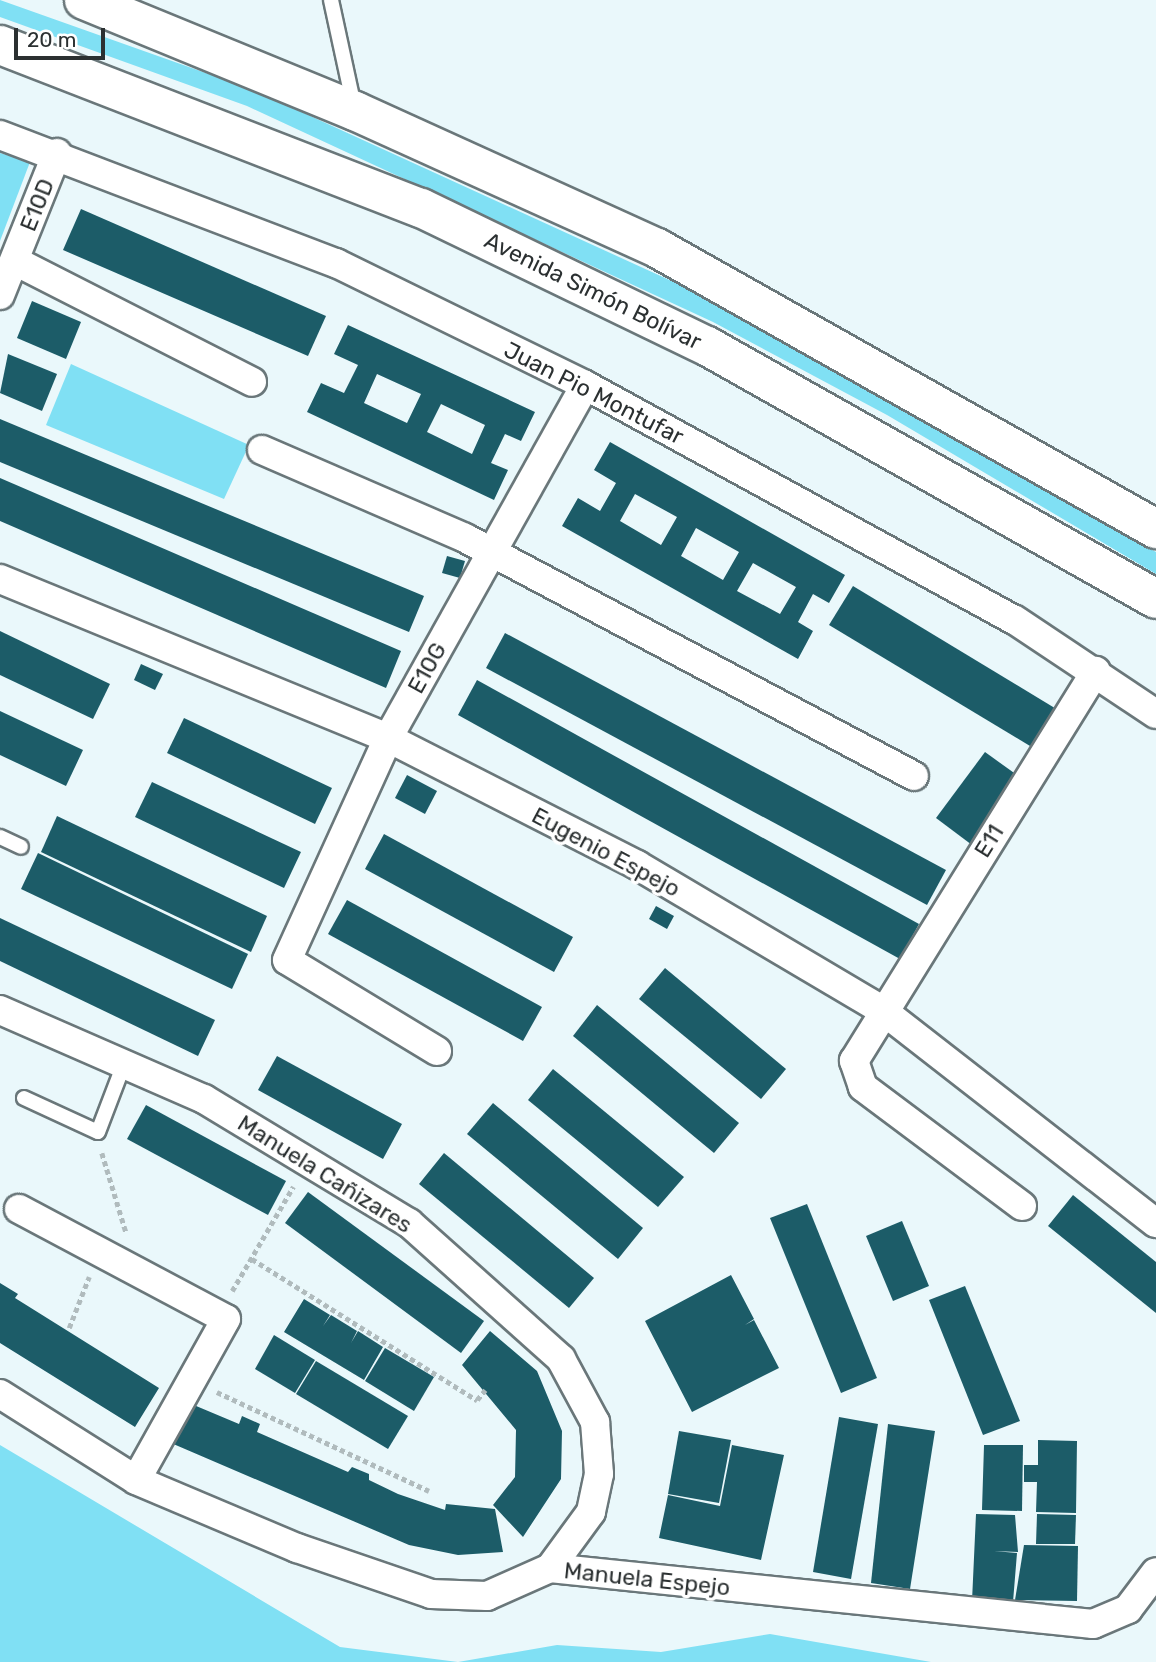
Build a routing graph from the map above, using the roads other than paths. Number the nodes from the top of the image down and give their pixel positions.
1 (84, 0) edge
2 (331, 0) edge
3 (0, 45) edge
4 (355, 111) junction
5 (0, 135) edge
6 (57, 153) junction
7 (15, 261) junction
8 (0, 295) edge
9 (252, 382) dead end
10 (585, 386) junction
11 (262, 450) dead end
12 (1156, 529) edge
13 (492, 552) junction
14 (0, 579) edge
15 (1156, 599) edge
16 (1096, 671) junction
17 (1156, 714) edge
18 (388, 738) junction
19 (914, 776) dead end
20 (0, 837) edge
21 (21, 847) dead end
22 (0, 1010) edge
23 (882, 1010) junction
24 (437, 1051) dead end
25 (124, 1064) junction
26 (24, 1098) dead end
27 (1022, 1206) dead end
28 (19, 1209) dead end
29 (1156, 1223) edge
30 (0, 1394) edge
31 (136, 1479) junction
32 (550, 1568) junction
33 (1156, 1572) edge

1 - 4 highway
2 - 4 lane
3 - 15 highway, Avenida Simón Bolívar
4 - 12 highway
5 - 6 street, Juan Pio Montufar
6 - 7 street, E10D
6 - 10 street, Juan Pio Montufar
7 - 8 street, E10D
7 - 9 street
10 - 13 street, E10G
10 - 16 street, Juan Pio Montufar
11 - 13 street
13 - 18 street, E10G
13 - 19 street
14 - 18 street, Eugenio Espejo
16 - 17 street, Juan Pio Montufar
16 - 23 street, E11
18 - 23 street, Eugenio Espejo
18 - 24 street, E10G
20 - 21 lane
22 - 25 street, Manuela Cañizares
23 - 27 street, E11
23 - 29 street, Eugenio Espejo
25 - 26 lane
25 - 32 street, Manuela Cañizares
28 - 31 street
30 - 31 street, Manuela Espejo
31 - 32 street, Manuela Espejo
32 - 33 street, Manuela Espejo

